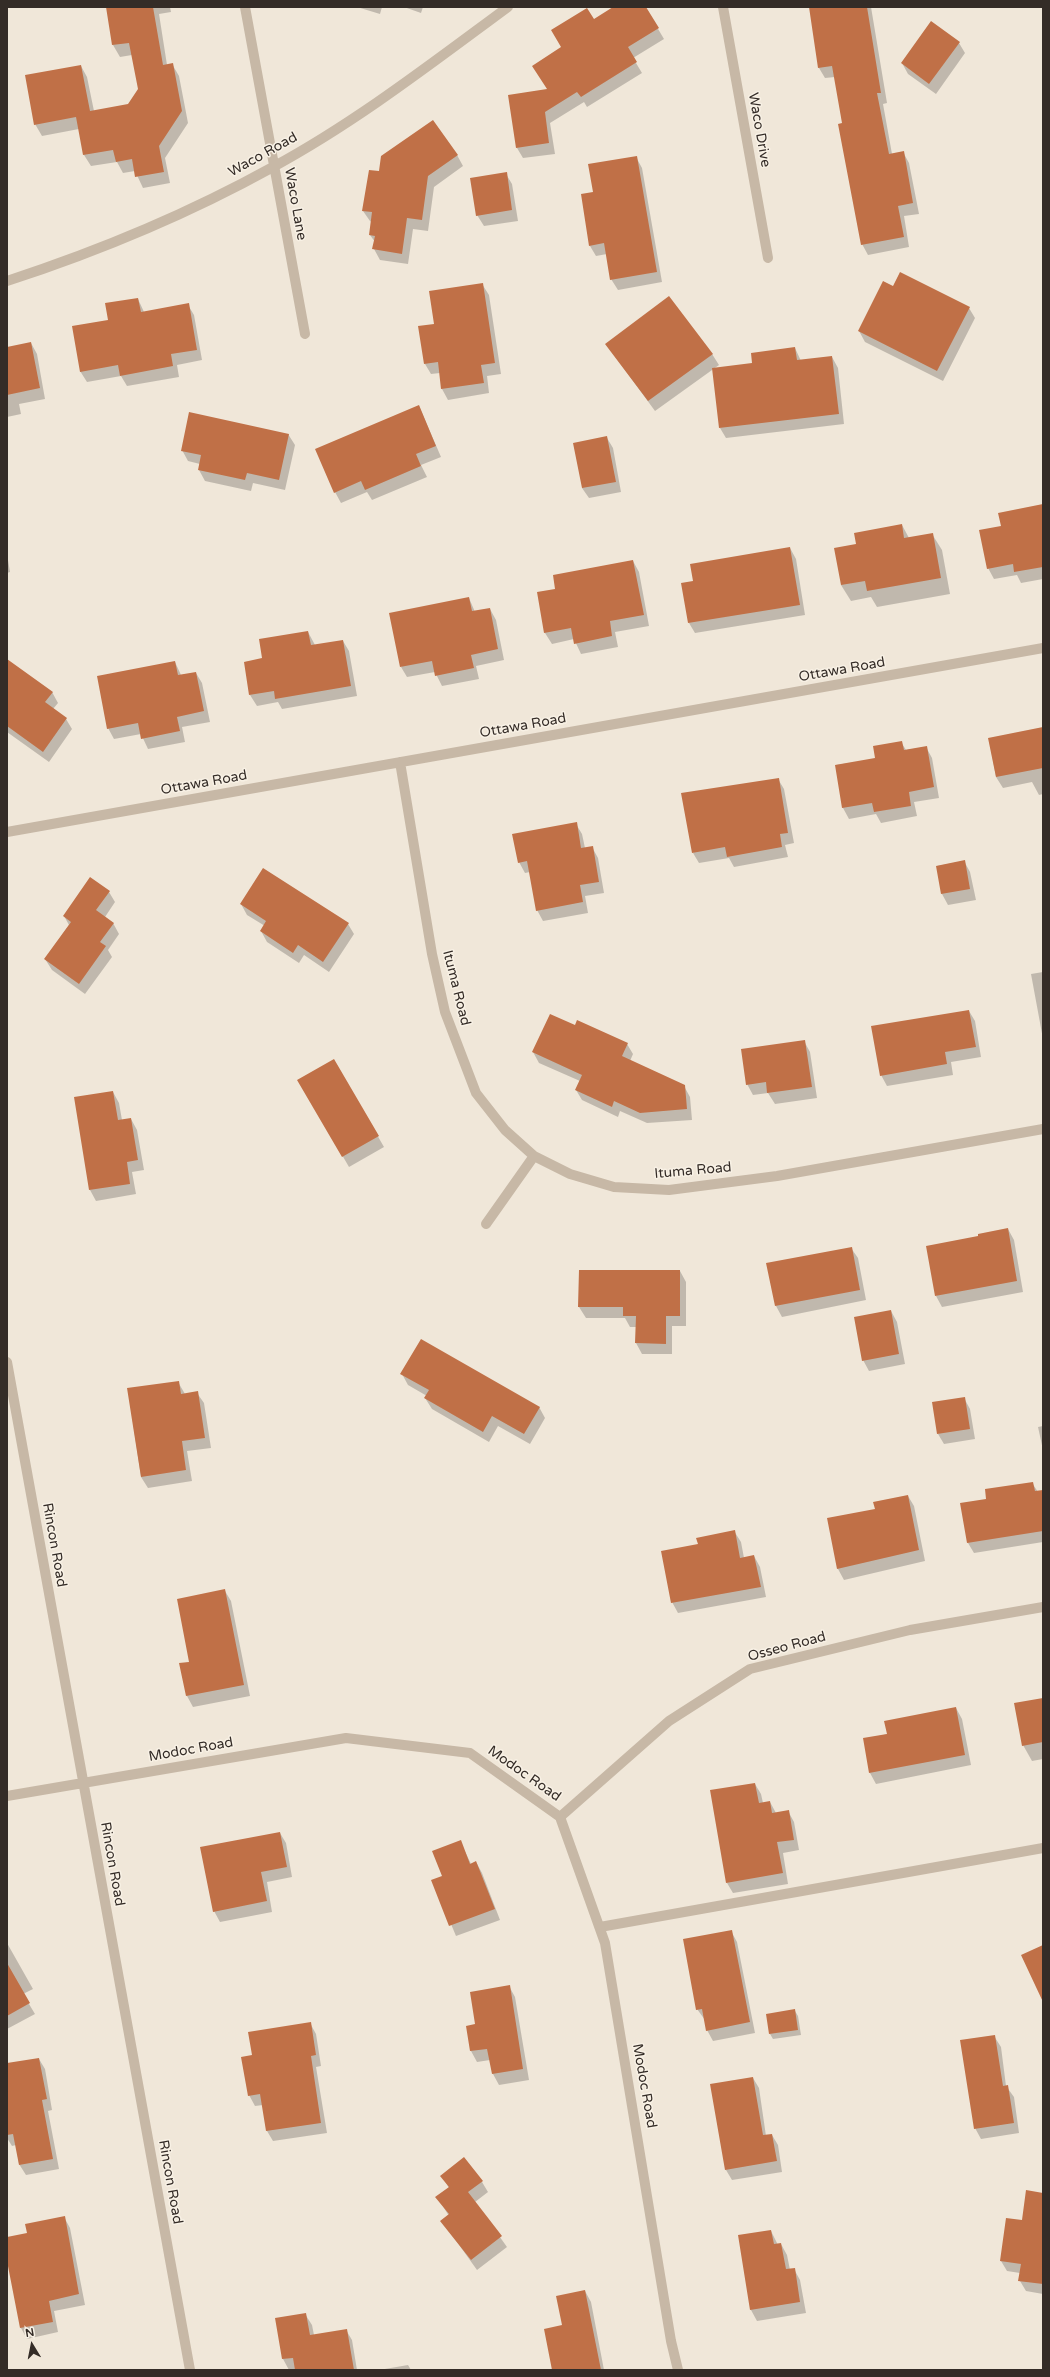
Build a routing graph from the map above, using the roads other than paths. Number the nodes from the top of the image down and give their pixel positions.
1 (245, 7) edge
2 (508, 7) edge
3 (723, 7) edge
4 (274, 167) junction
5 (768, 258) dead end
6 (7, 281) edge
7 (305, 334) dead end
8 (1043, 648) edge
9 (400, 762) junction
10 (7, 832) edge
11 (1043, 1129) edge
12 (534, 1156) junction
13 (486, 1224) dead end
14 (7, 1362) edge
15 (1043, 1607) edge
16 (82, 1783) junction
17 (7, 1796) edge
18 (560, 1817) junction
19 (1043, 1848) edge
20 (600, 1927) junction
21 (190, 2370) edge
22 (678, 2370) edge

1 - 4 street, Waco Lane
2 - 4 street, Waco Road
3 - 5 street, Waco Drive
4 - 6 street, Waco Road
4 - 7 street, Waco Lane
8 - 9 street, Ottawa Road
9 - 10 street, Ottawa Road
9 - 12 street, Ituma Road
11 - 12 street, Ituma Road
12 - 13 street
14 - 16 street, Rincon Road
15 - 18 street, Osseo Road
16 - 17 street, Modoc Road
16 - 18 street, Modoc Road
16 - 21 street, Rincon Road
18 - 20 street, Modoc Road
19 - 20 street
20 - 22 street, Modoc Road

